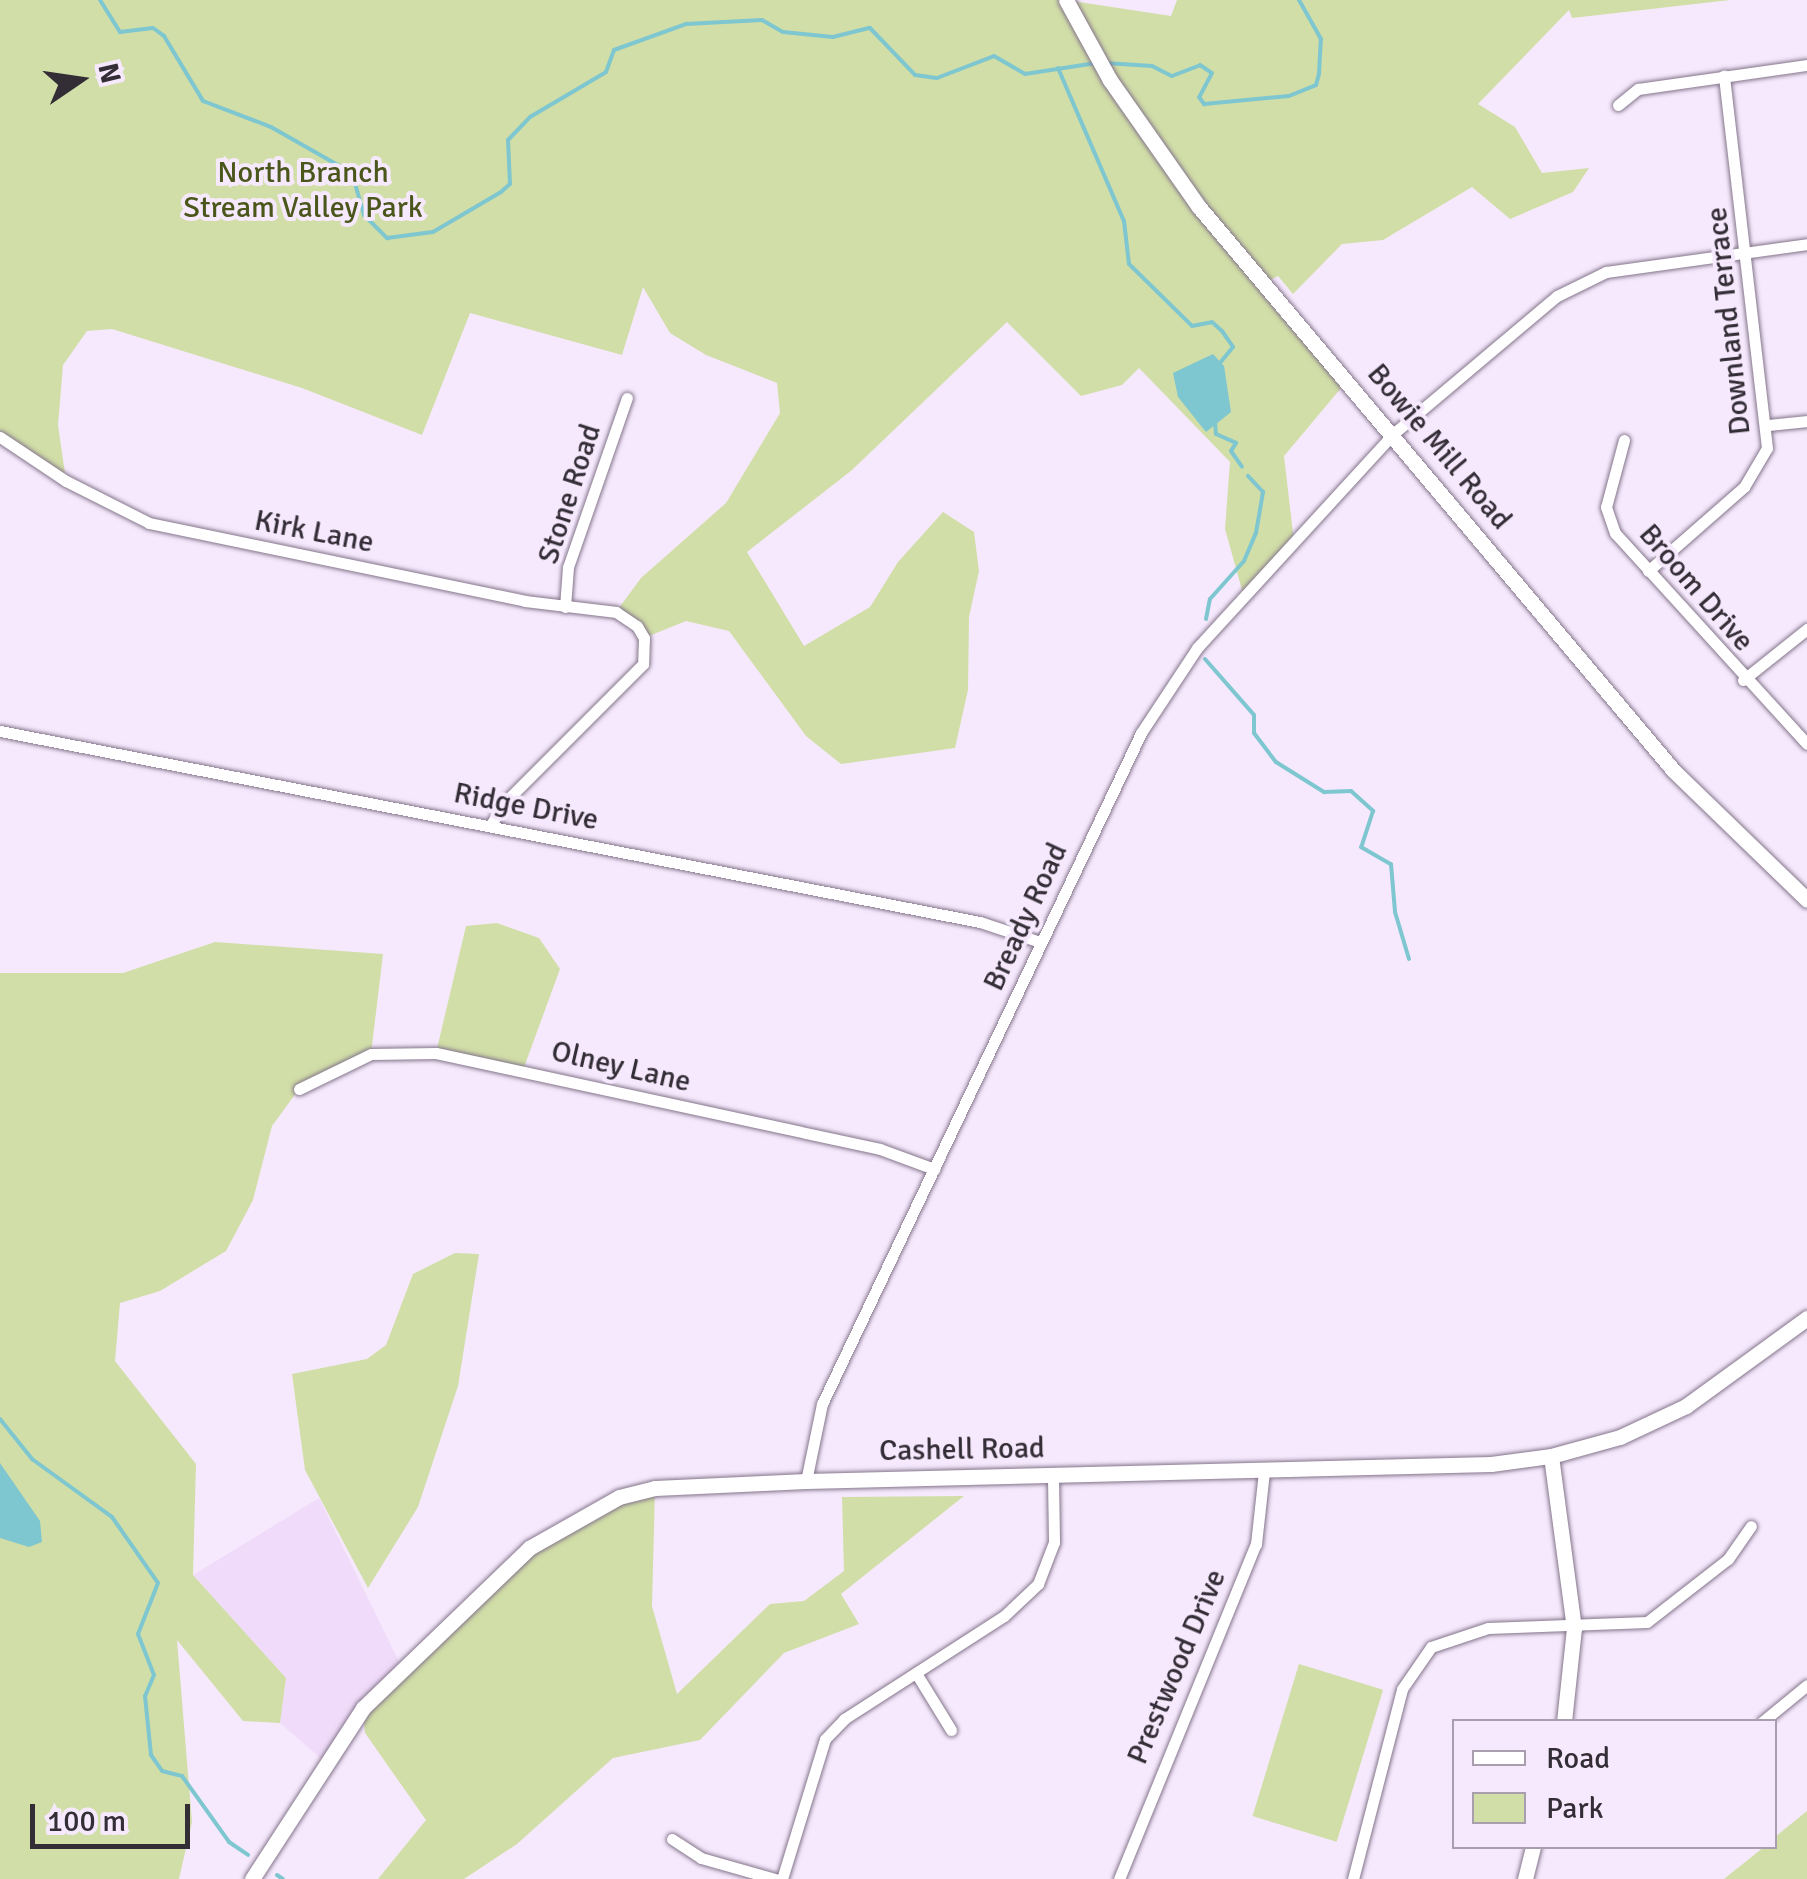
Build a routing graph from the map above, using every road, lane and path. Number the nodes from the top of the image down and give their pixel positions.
1 (1066, 0) edge
2 (1807, 66) edge
3 (1724, 75) junction
4 (1618, 106) dead end
5 (1807, 244) edge
6 (1748, 251) junction
7 (628, 398) dead end
8 (1807, 420) edge
9 (1770, 425) junction
10 (1392, 434) junction
11 (0, 437) edge
12 (1624, 440) dead end
13 (1648, 572) junction
14 (565, 607) junction
15 (1807, 629) edge
16 (1743, 680) junction
17 (0, 731) edge
18 (1807, 744) edge
19 (490, 826) junction
20 (1807, 900) edge
21 (1040, 942) junction
22 (299, 1089) dead end
23 (934, 1169) junction
24 (1807, 1318) edge
25 (1551, 1456) junction
26 (1264, 1471) junction
27 (1053, 1476) junction
28 (806, 1481) junction
29 (1751, 1526) dead end
30 (1574, 1628) junction
31 (916, 1673) junction
32 (1807, 1684) edge
33 (1564, 1719) edge
34 (1766, 1719) edge
35 (951, 1730) dead end
36 (672, 1839) dead end
37 (1532, 1849) edge
38 (252, 1879) edge
39 (778, 1879) edge
40 (1119, 1879) edge
41 (1353, 1879) edge
42 (1524, 1879) edge

1 - 10 street, Bowie Mill Road
2 - 3 street
3 - 4 street
3 - 6 street, Downland Terrace
5 - 6 street, Bready Road
6 - 9 street, Downland Terrace
6 - 10 street, Bready Road
7 - 14 street, Stone Road
8 - 9 street
9 - 13 street, Downland Terrace
10 - 20 street, Bowie Mill Road
10 - 21 street, Bready Road
11 - 14 street, Kirk Lane
12 - 13 street, Broom Drive
13 - 16 street, Broom Drive
14 - 19 street, Kirk Lane
15 - 16 street
16 - 18 street, Broom Drive
17 - 19 street, Ridge Drive
19 - 21 street, Ridge Drive
21 - 23 street, Bready Road
22 - 23 street, Olney Lane
23 - 28 street, Bready Road
24 - 25 street, Cashell Road
25 - 26 street, Cashell Road
25 - 30 street
26 - 27 street, Cashell Road
26 - 40 street, Prestwood Drive
27 - 28 street, Cashell Road
27 - 31 street
28 - 38 street, Cashell Road
29 - 30 street
30 - 33 street
30 - 41 street
31 - 35 street
31 - 39 street
32 - 34 street
36 - 39 street
37 - 42 street

